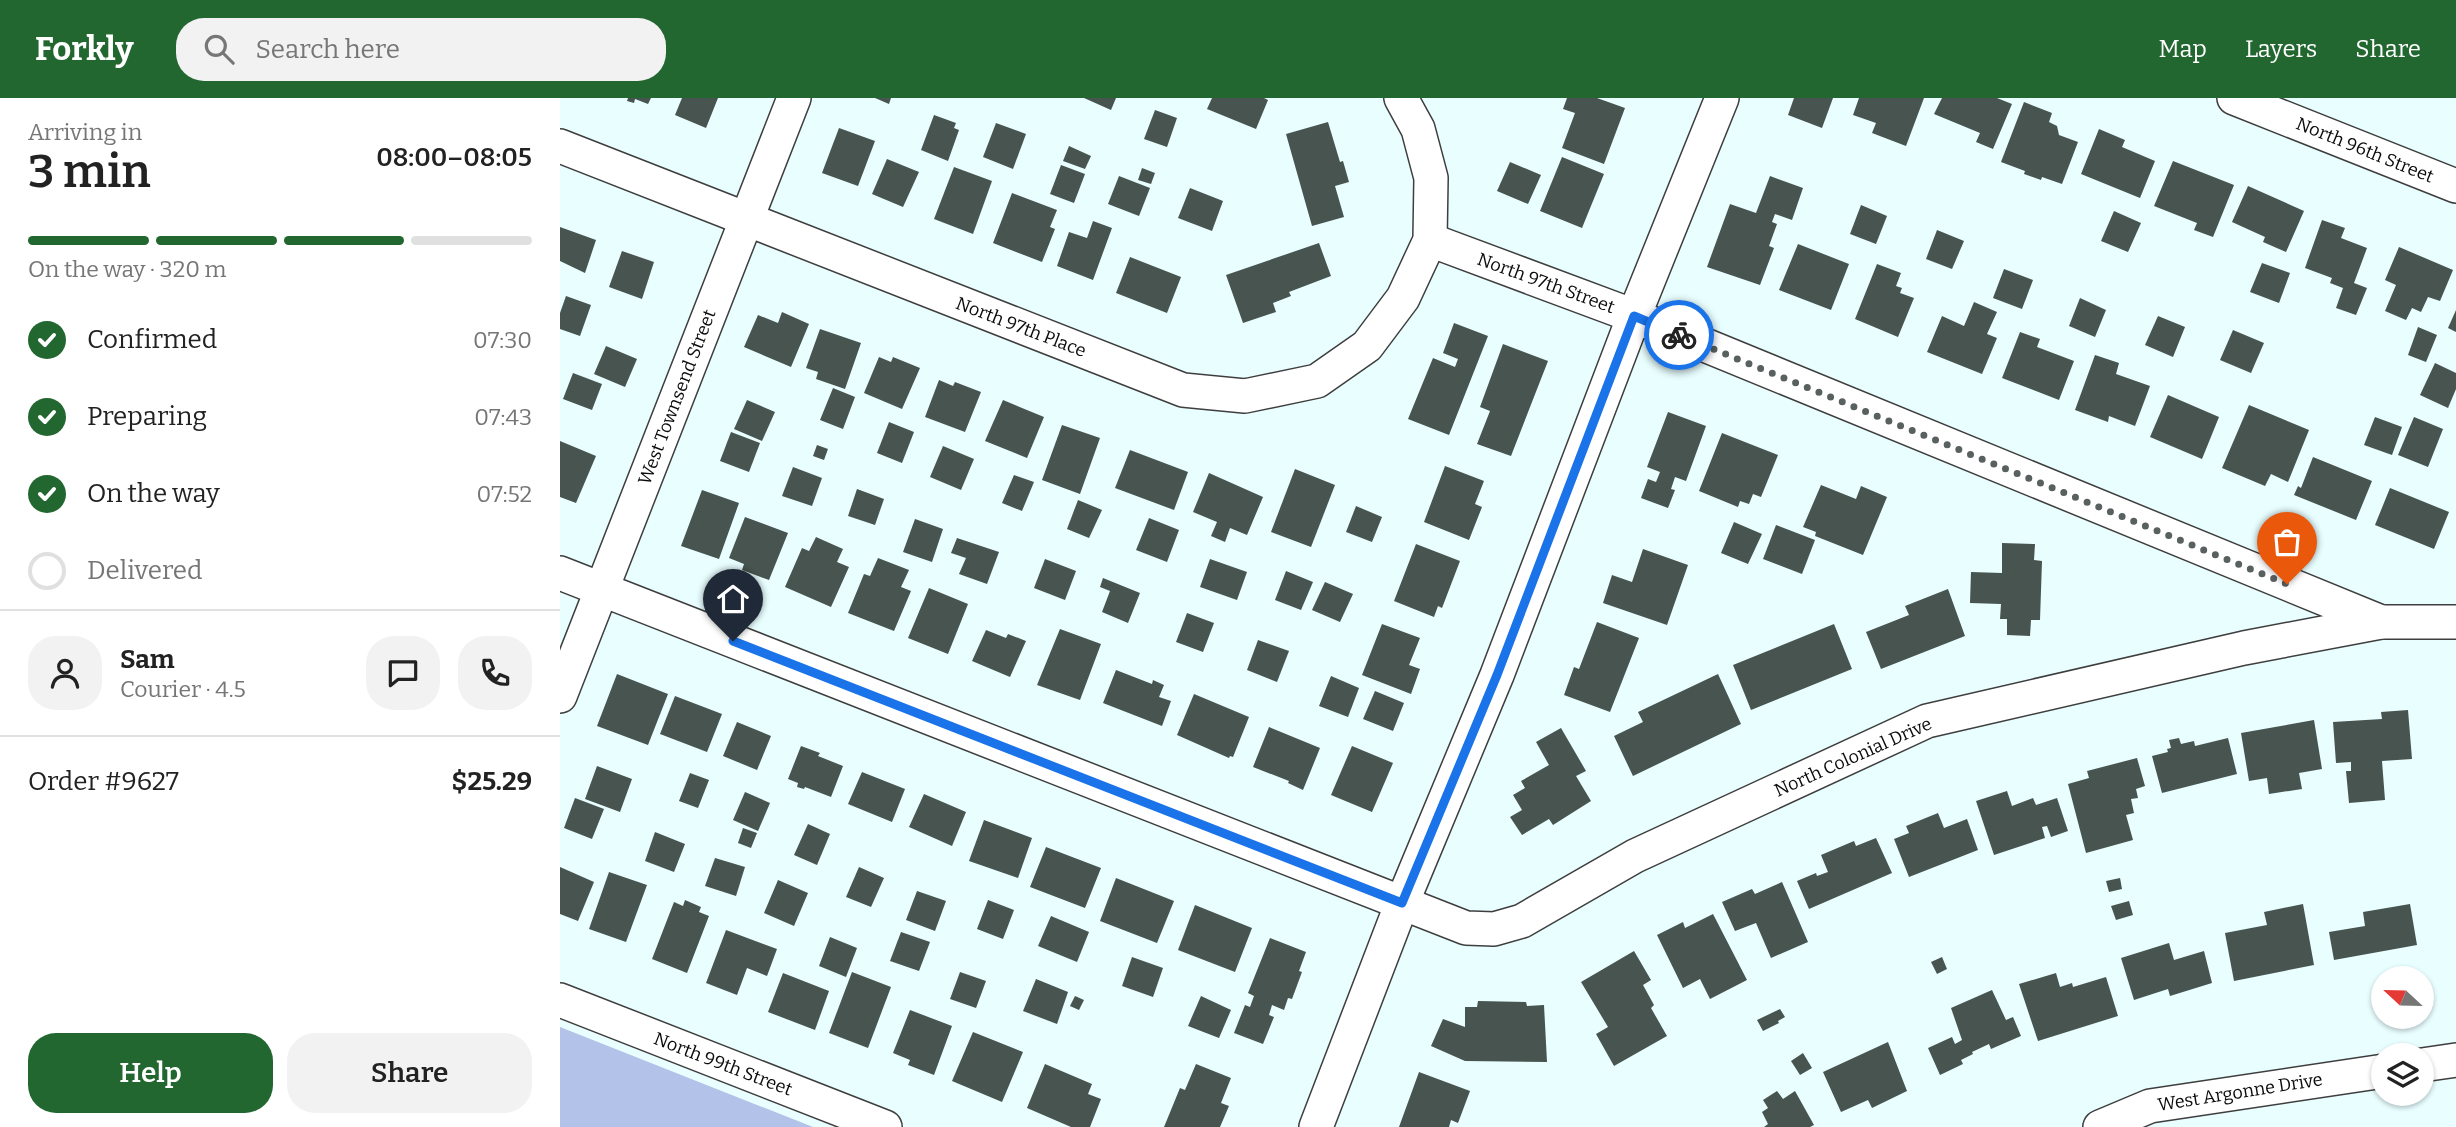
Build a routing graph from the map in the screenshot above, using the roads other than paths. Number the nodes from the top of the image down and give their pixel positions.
1 (794, 98) edge
2 (1401, 98) edge
3 (1721, 98) edge
4 (2234, 98) edge
5 (560, 146) edge
6 (2456, 186) edge
7 (746, 220) junction
8 (1430, 240) junction
9 (1634, 316) junction
10 (560, 573) edge
11 (602, 590) junction
12 (2381, 622) junction
13 (2456, 622) edge
14 (560, 696) edge
15 (1402, 903) junction
16 (560, 1000) edge
17 (2456, 1060) edge
18 (2434, 1063) edge
19 (2371, 1073) edge
20 (885, 1127) edge
21 (1316, 1127) edge
22 (2101, 1127) edge

1 - 7 street, West Townsend Street
2 - 8 street
3 - 9 street
4 - 6 street, North 96th Street
5 - 7 street, North 97th Place
7 - 8 street, North 97th Place
7 - 11 street, West Townsend Street
8 - 9 street, North 97th Street
9 - 12 street, North 97th Street
9 - 15 street
10 - 11 street, North Colonial Drive
11 - 14 street, West Townsend Street
11 - 15 street, North Colonial Drive
12 - 13 street, North Colonial Drive
12 - 15 street, North Colonial Drive
15 - 21 street
16 - 20 street, North 99th Street
17 - 18 street
19 - 22 street, West Argonne Drive

